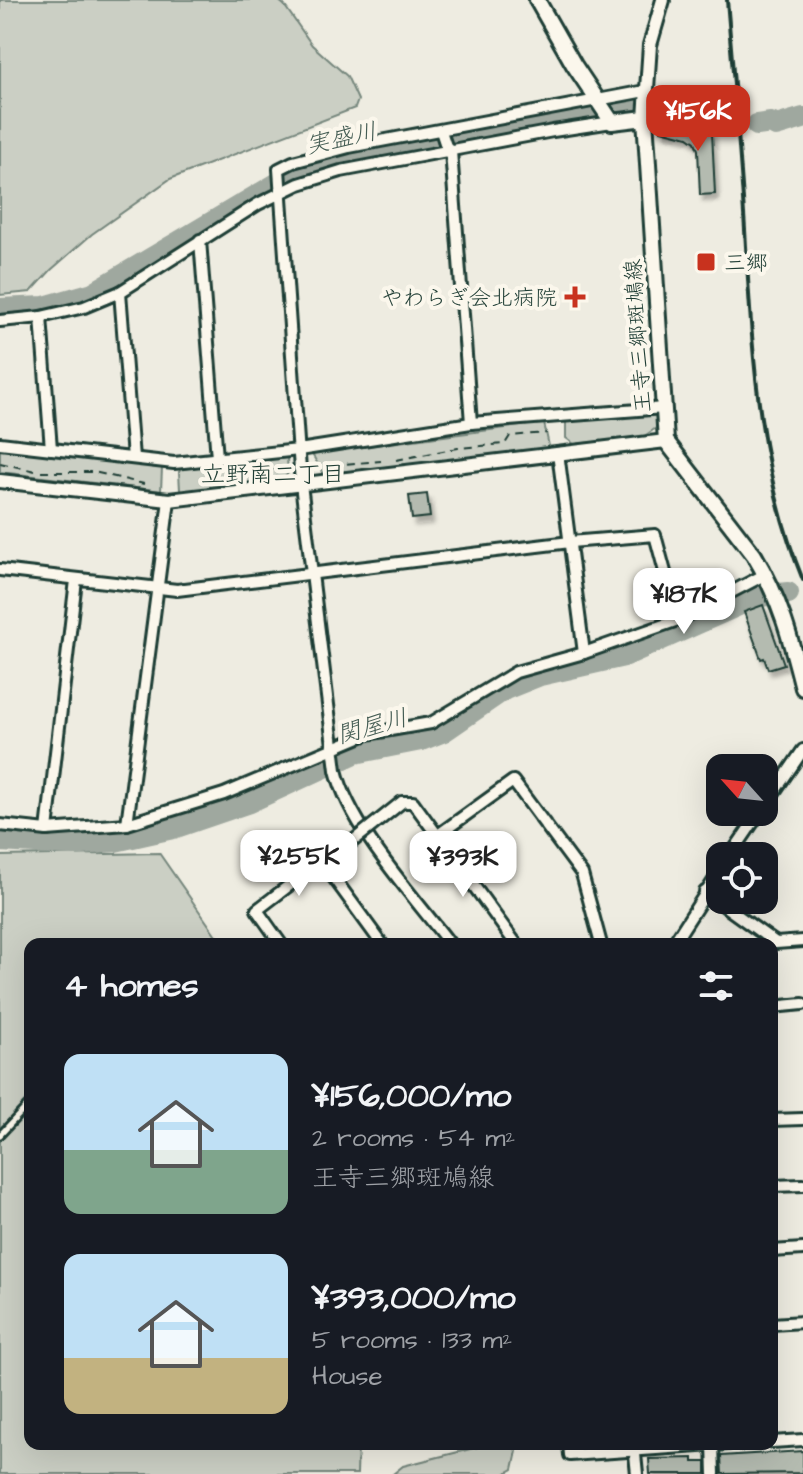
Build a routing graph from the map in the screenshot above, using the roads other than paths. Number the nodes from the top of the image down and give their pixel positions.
1 (537, 0) edge
2 (663, 0) edge
3 (645, 94) junction
4 (605, 111) junction
5 (645, 116) junction
6 (441, 131) junction
7 (449, 149) junction
8 (281, 189) junction
9 (200, 240) junction
10 (120, 292) junction
11 (41, 317) junction
12 (0, 321) edge
13 (664, 408) junction
14 (471, 423) junction
15 (666, 441) junction
16 (0, 443) edge
17 (51, 449) junction
18 (299, 450) junction
19 (558, 453) junction
20 (133, 458) junction
21 (217, 458) junction
22 (0, 481) edge
23 (301, 484) junction
24 (169, 500) junction
25 (570, 542) junction
26 (0, 570) edge
27 (313, 574) junction
28 (76, 580) junction
29 (771, 587) junction
30 (157, 589) junction
31 (678, 620) junction
32 (584, 653) junction
33 (803, 688) edge
34 (803, 750) edge
35 (333, 752) junction
36 (778, 787) edge
37 (127, 824) junction
38 (0, 825) edge
39 (47, 830) junction
40 (438, 835) junction
41 (328, 860) junction
42 (705, 892) joint
43 (277, 938) edge
44 (378, 938) edge
45 (445, 938) edge
46 (512, 938) edge
47 (599, 938) edge
48 (677, 938) edge
49 (769, 938) edge
50 (803, 941) edge
51 (778, 943) edge
52 (803, 1004) edge
53 (778, 1006) edge
54 (24, 1109) edge
55 (803, 1119) edge
56 (778, 1120) edge
57 (0, 1135) edge
58 (803, 1185) edge
59 (778, 1186) edge
60 (803, 1249) edge
61 (778, 1251) edge
62 (803, 1322) edge
63 (778, 1324) edge
64 (803, 1440) edge
65 (778, 1442) edge
66 (570, 1450) edge
67 (610, 1450) edge
68 (634, 1450) edge
69 (713, 1450) edge
70 (637, 1474) edge
71 (714, 1474) edge

1 - 4 main road
2 - 3 street
3 - 4 street
3 - 5 street
4 - 5 main road
4 - 6 street
4 - 7 street
5 - 13 main road, 王寺三郷斑鳩線
6 - 7 street
6 - 8 street
7 - 8 street
7 - 14 street
8 - 9 street
8 - 18 street
9 - 10 street
9 - 21 street
10 - 11 street
10 - 20 street
11 - 12 street
11 - 17 street
13 - 14 street
13 - 15 main road, 王寺三郷斑鳩線
14 - 18 street
15 - 19 street
15 - 29 main road, 王寺三郷斑鳩線
16 - 17 street
17 - 20 street
18 - 21 street
18 - 23 street
19 - 23 street
19 - 25 street
20 - 21 street
22 - 24 street
23 - 24 street
23 - 27 street
24 - 30 street
25 - 27 street
25 - 31 street
25 - 32 street
26 - 28 street
27 - 30 street
27 - 35 street
28 - 30 street
28 - 39 street
29 - 31 street
29 - 33 main road, 王寺三郷斑鳩線
30 - 37 street
31 - 32 street
32 - 35 street
34 - 36 street
35 - 37 street
35 - 45 street
37 - 39 street
38 - 39 street
40 - 41 street, bridge
40 - 46 street
40 - 47 street
41 - 43 street
41 - 44 street
42 - 48 street
42 - 49 street
50 - 51 street
52 - 53 street
54 - 57 lane
55 - 56 street
58 - 59 street
60 - 61 street
62 - 63 street
64 - 65 street
66 - 67 street
68 - 70 street
69 - 71 street

